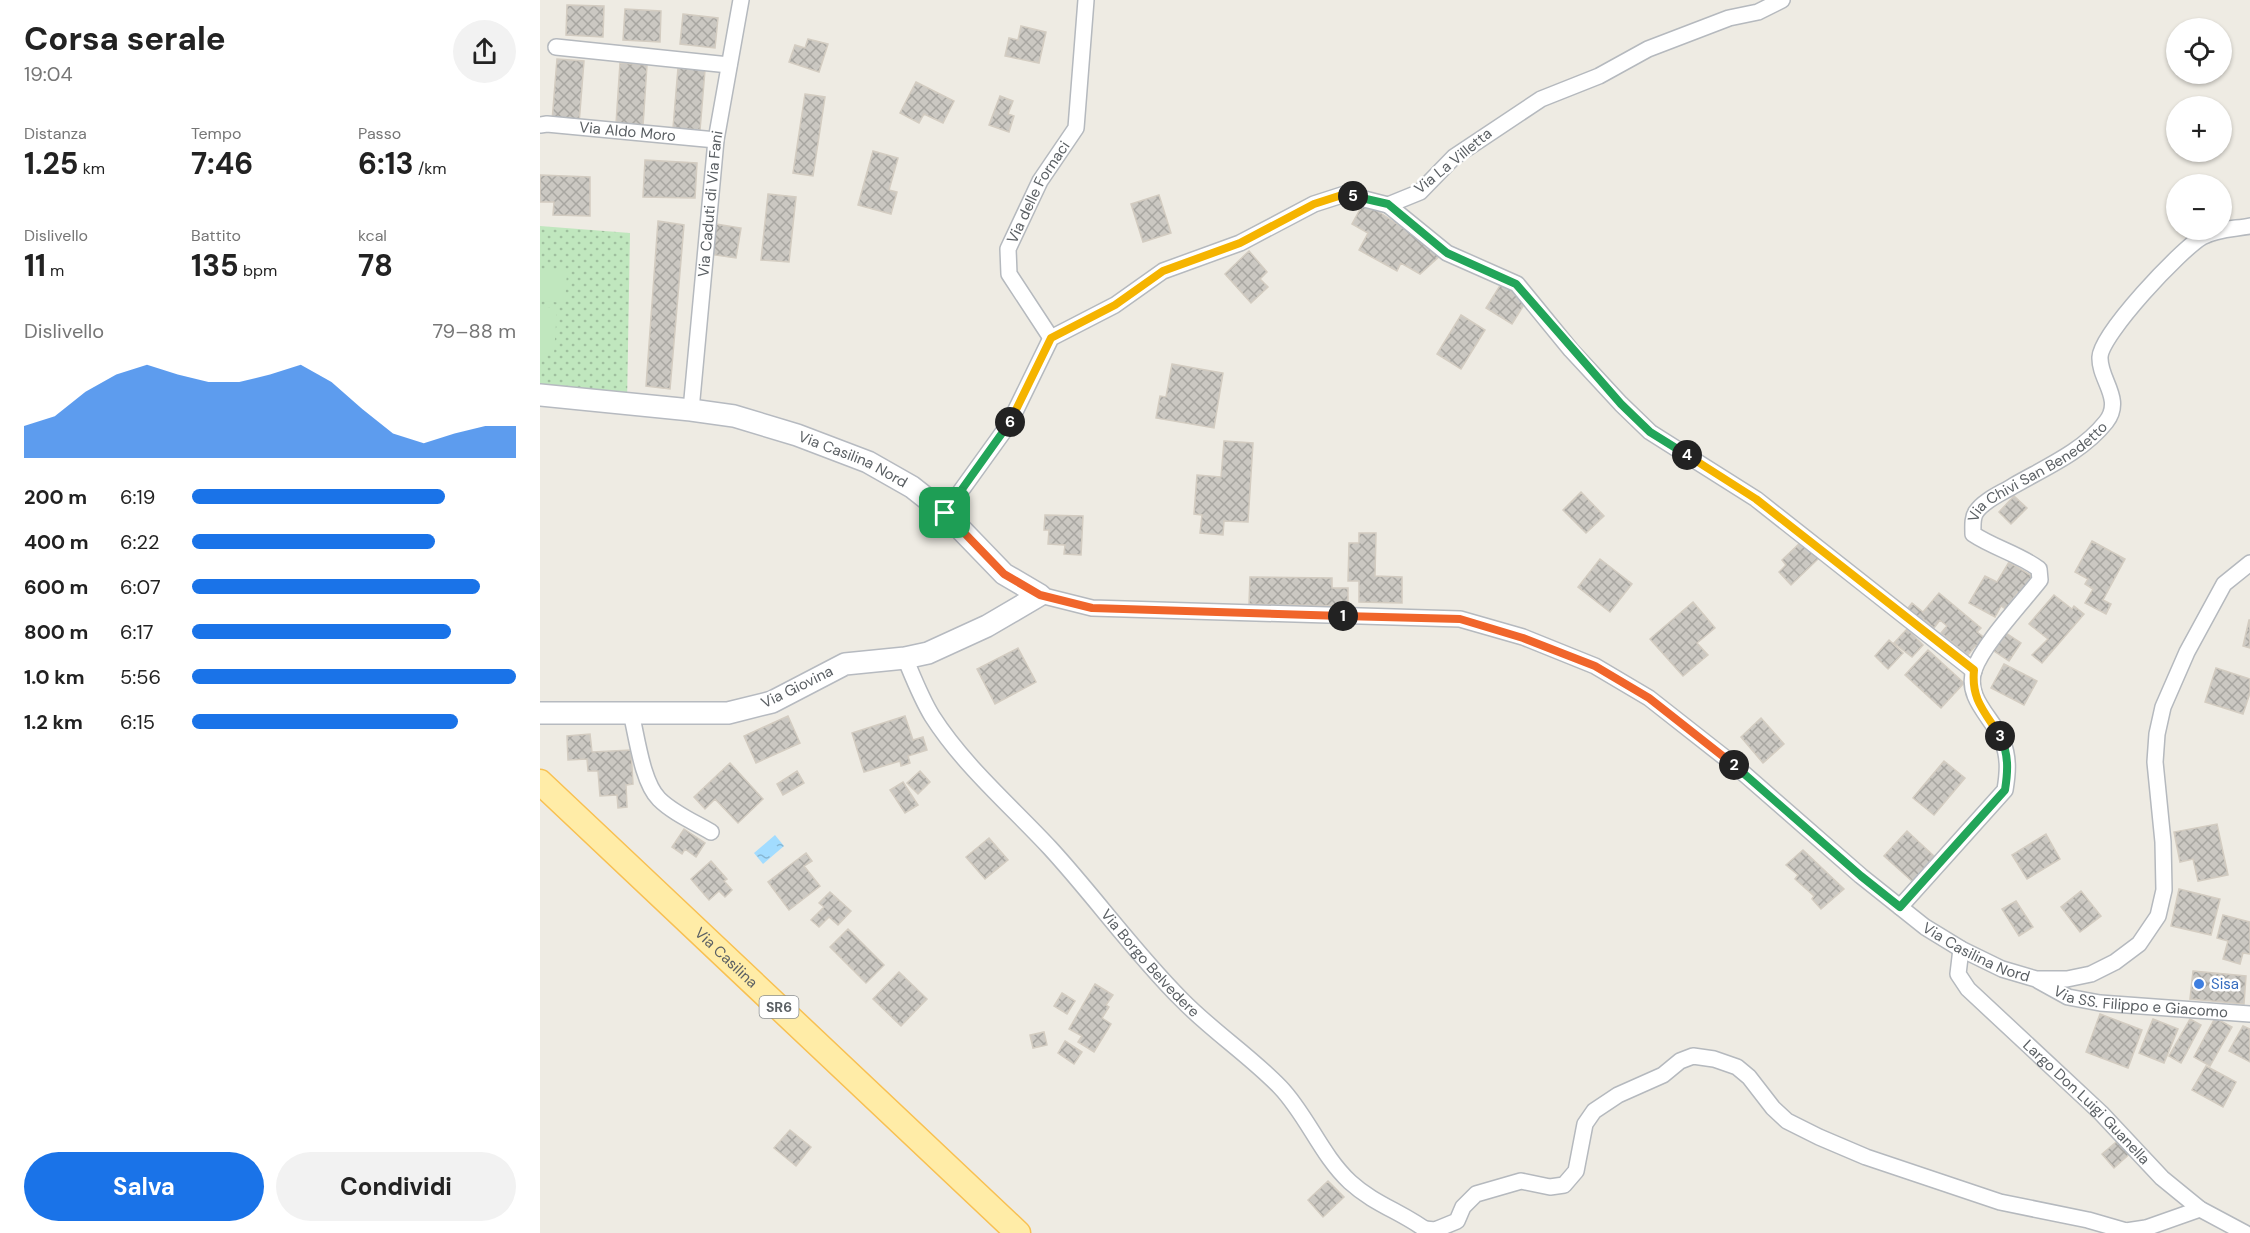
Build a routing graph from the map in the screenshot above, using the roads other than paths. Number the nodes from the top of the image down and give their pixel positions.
1 (741, 0) edge
2 (1086, 0) edge
3 (1782, 0) edge
4 (556, 47) dead end
5 (729, 65) junction
6 (540, 125) edge
7 (716, 140) junction
8 (1388, 204) junction
9 (2250, 226) edge
10 (1051, 338) junction
11 (540, 395) edge
12 (691, 410) junction
13 (945, 513) junction
14 (2250, 563) edge
15 (1040, 595) junction
16 (905, 658) junction
17 (1974, 670) junction
18 (540, 712) edge
19 (631, 713) junction
20 (540, 782) edge
21 (711, 832) dead end
22 (1900, 907) junction
23 (1961, 949) junction
24 (2036, 979) junction
25 (2250, 1014) edge
26 (2200, 1209) junction
27 (1428, 1231) edge
28 (1018, 1233) edge
29 (2246, 1233) edge

1 - 5 street, Via Caduti di Via Fani
2 - 10 street, Via delle Fornaci
3 - 8 street, Via La Villetta
4 - 5 street
5 - 7 street, Via Caduti di Via Fani
6 - 7 street, Via Aldo Moro
7 - 12 street, Via Caduti di Via Fani
8 - 10 street
8 - 17 street
9 - 17 street, Via Chivi San Benedetto
10 - 13 street
11 - 12 street, Via Casilina Nord
12 - 13 street, Via Casilina Nord
13 - 15 street, Via Casilina Nord
14 - 24 street, Via Casilina Nord
15 - 16 street, Via Giovina
15 - 22 street, Via Casilina Nord
16 - 19 street, Via Giovina
16 - 27 street, Via Borgo Belvedere
17 - 22 street
18 - 19 street, Via Giovina
19 - 21 street
20 - 28 main road, Via Casilina / SR6
22 - 23 street, Via Casilina Nord
23 - 24 street, Via Casilina Nord
23 - 26 street, Largo Don Luigi Guanella
24 - 25 street, Via SS. Filippo e Giacomo
26 - 27 street
26 - 29 street, Largo Don Luigi Guanella

